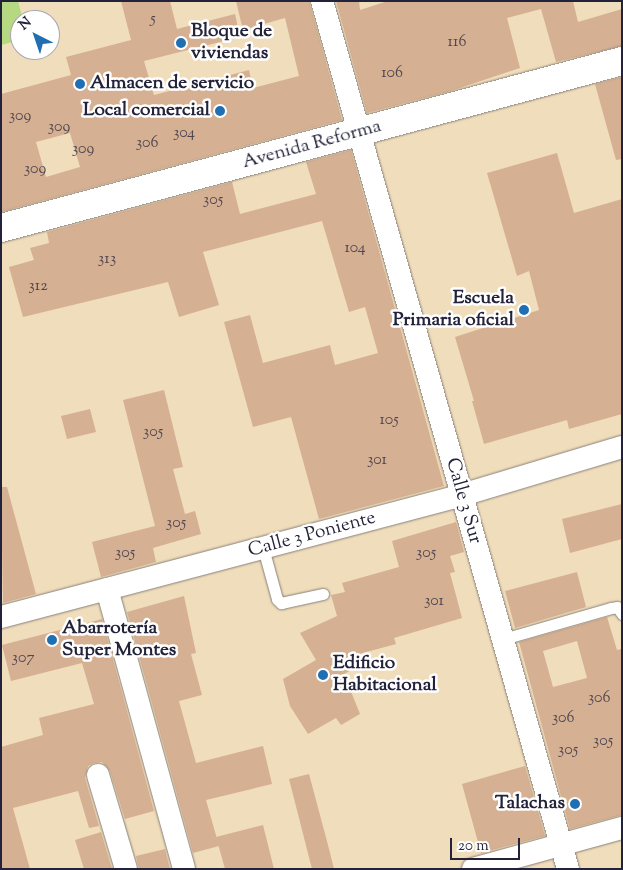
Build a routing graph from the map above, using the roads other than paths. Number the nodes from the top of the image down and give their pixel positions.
1 (322, 1) edge
2 (622, 61) edge
3 (360, 132) junction
4 (1, 228) edge
5 (622, 447) edge
6 (462, 495) junction
7 (263, 548) junction
8 (107, 589) junction
9 (323, 594) dead end
10 (622, 614) edge
11 (1, 617) edge
12 (503, 639) junction
13 (98, 775) dead end
14 (622, 828) edge
15 (562, 845) junction
16 (126, 869) edge
17 (184, 869) edge
18 (473, 869) edge
19 (568, 869) edge

1 - 3 street, Calle 3 Sur
2 - 3 street, Avenida Reforma
3 - 4 street, Avenida Reforma
3 - 6 street, Calle 3 Sur
5 - 6 street, Calle 3 Poniente
6 - 7 street, Calle 3 Poniente
6 - 12 street, Calle 3 Sur
7 - 8 street, Calle 3 Poniente
7 - 9 lane
8 - 11 street, Calle 3 Poniente
8 - 17 street
10 - 12 lane
12 - 15 street, Calle 3 Sur
13 - 16 street
14 - 15 street
15 - 18 street
15 - 19 street, Calle 3 Sur

